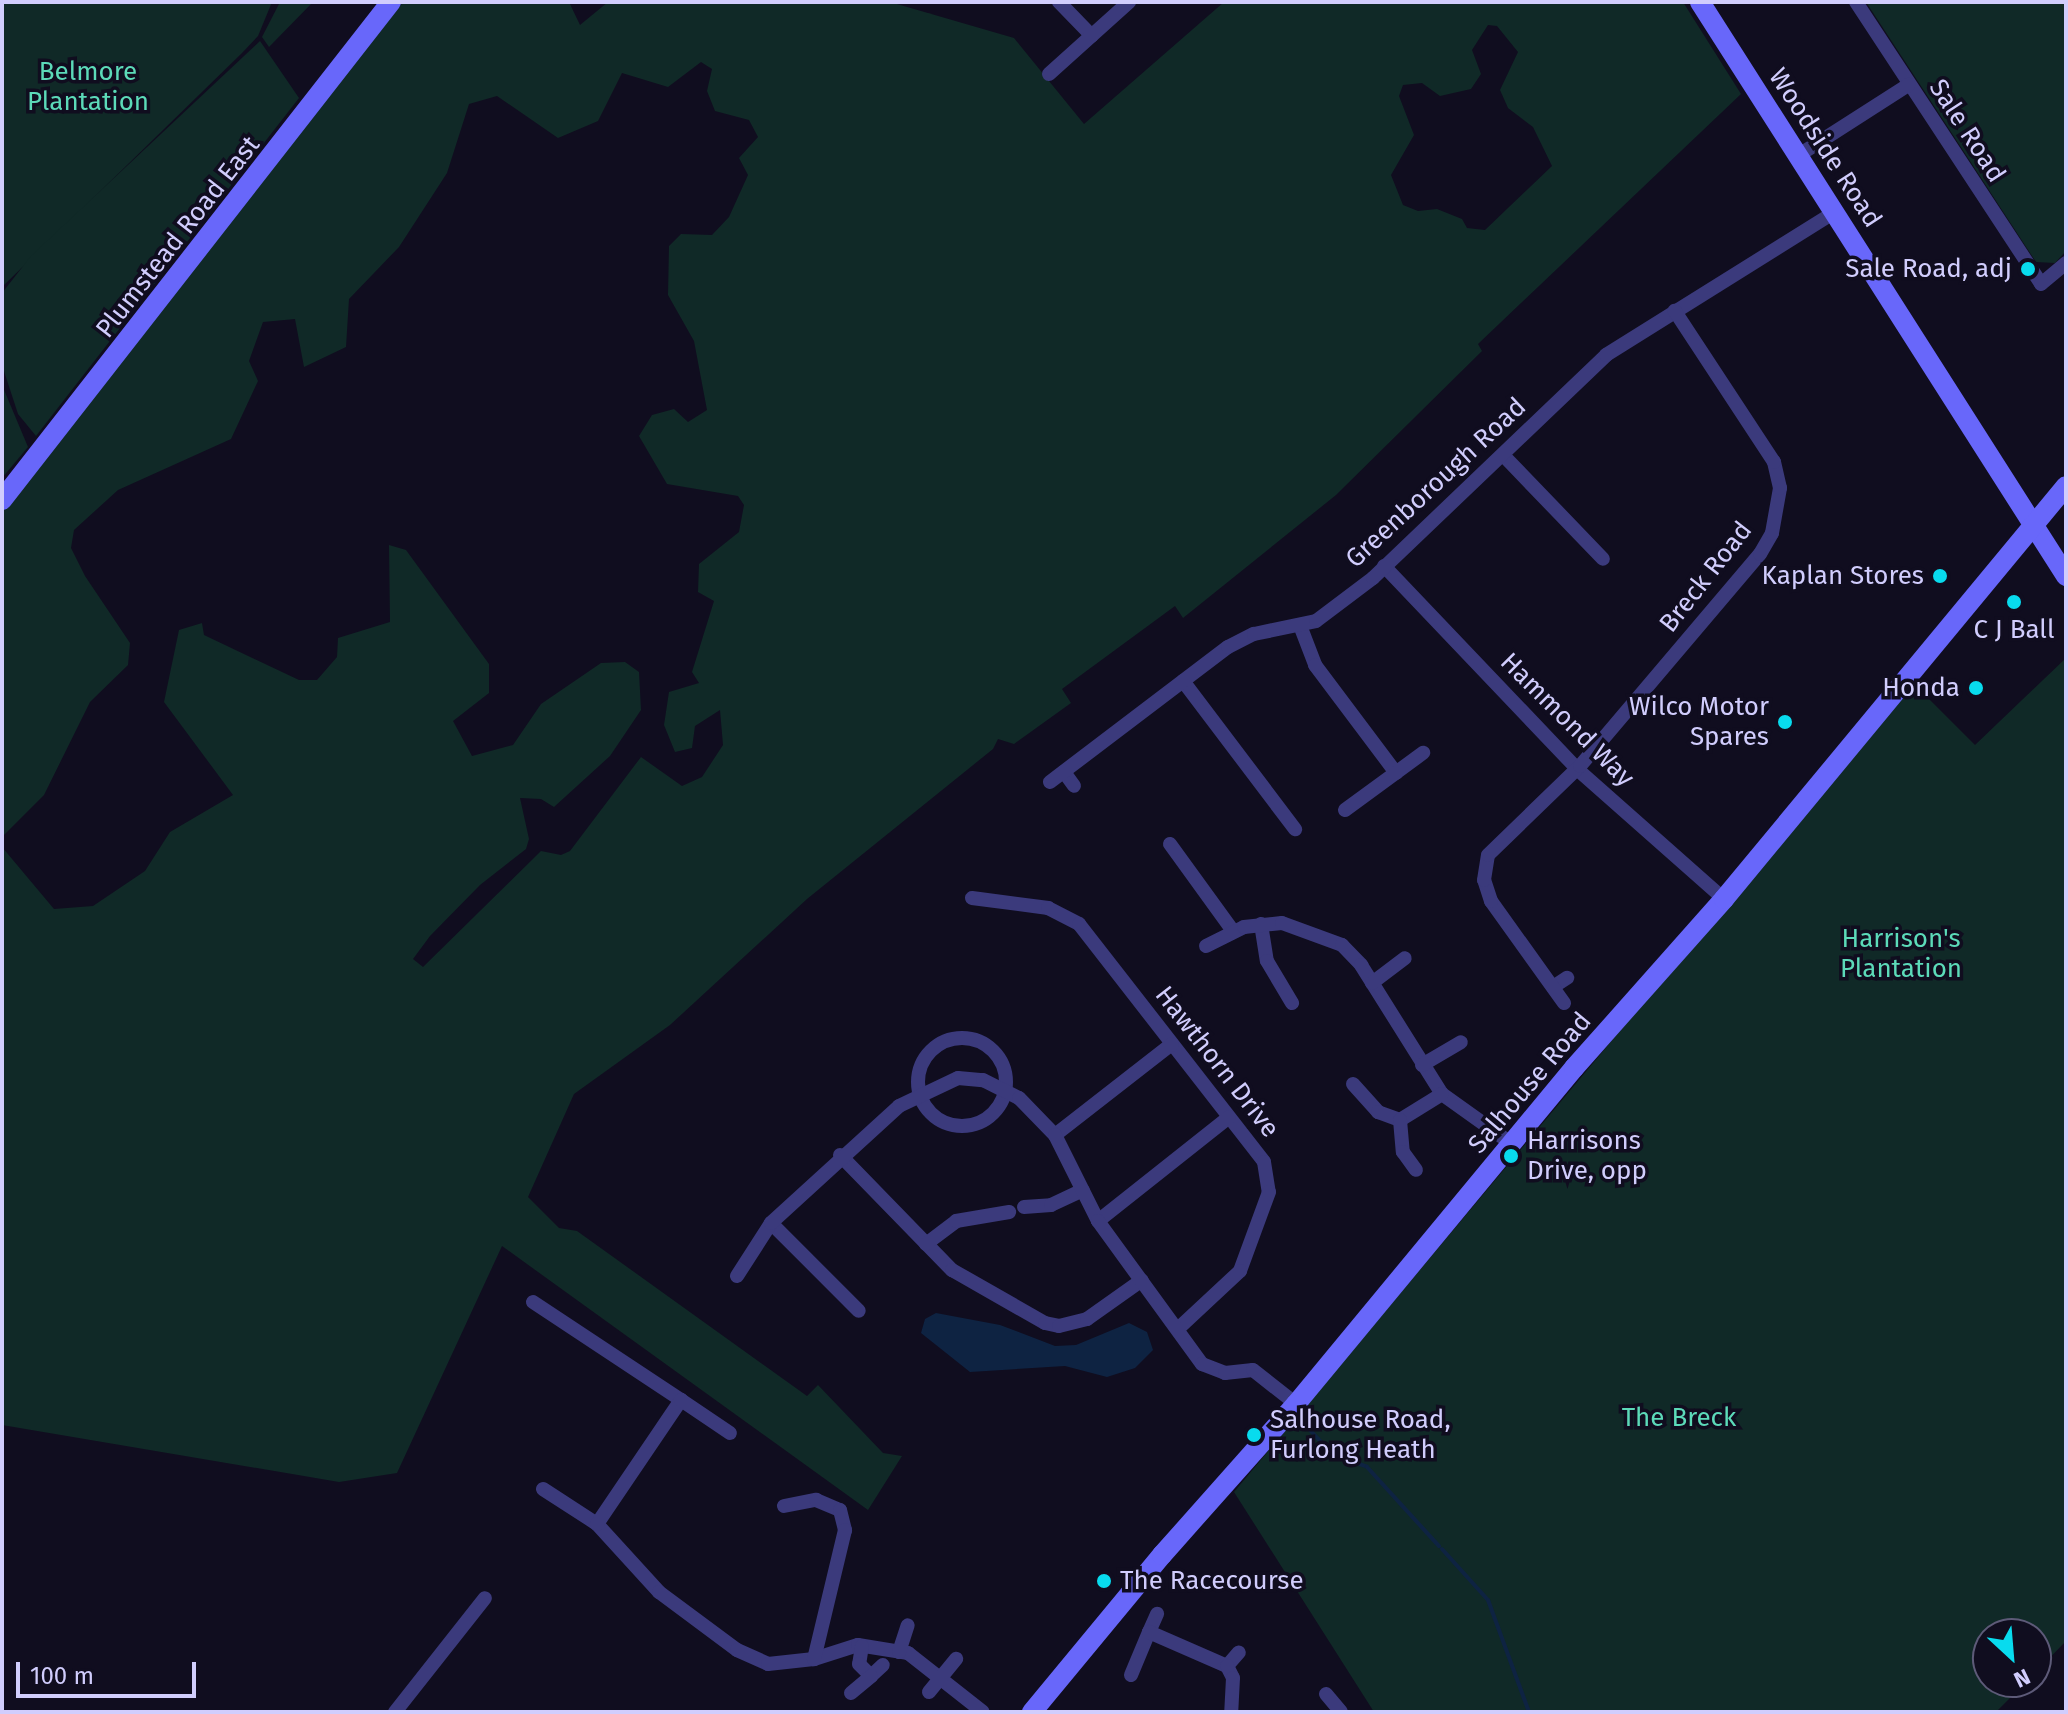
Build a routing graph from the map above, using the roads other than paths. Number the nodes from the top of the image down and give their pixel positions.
1 (391, 2) edge
2 (1059, 2) edge
3 (1129, 2) edge
4 (1700, 2) edge
5 (1856, 2) edge
6 (1092, 36) junction
7 (1049, 74) dead end
8 (1908, 85) junction
9 (1799, 155) junction
10 (1835, 212) junction
11 (2066, 263) edge
12 (1675, 311) junction
13 (1503, 455) junction
14 (2066, 486) edge
15 (2, 500) edge
16 (2035, 523) junction
17 (1603, 559) dead end
18 (1384, 566) junction
19 (2066, 576) edge
20 (1301, 628) junction
21 (1183, 681) junction
22 (1423, 753) dead end
23 (1577, 769) junction
24 (1064, 772) junction
25 (1396, 773) junction
26 (1050, 782) dead end
27 (1074, 786) dead end
28 (1345, 810) dead end
29 (1295, 829) dead end
30 (1170, 844) dead end
31 (972, 898) dead end
32 (1724, 899) junction
33 (1261, 924) junction
34 (1227, 935) junction
35 (1206, 946) dead end
36 (1229, 951) dead end
37 (1405, 958) dead end
38 (1567, 978) dead end
39 (1372, 983) junction
40 (1553, 987) junction
41 (1292, 1003) dead end
42 (1564, 1003) dead end
43 (1461, 1042) dead end
44 (1172, 1044) junction
45 (1422, 1065) junction
46 (1353, 1084) dead end
47 (1006, 1088) junction
48 (919, 1094) junction
49 (1442, 1094) junction
50 (1229, 1117) junction
51 (1400, 1120) junction
52 (1055, 1135) junction
53 (1512, 1144) junction
54 (840, 1155) junction
55 (1416, 1170) dead end
56 (1083, 1190) junction
57 (1024, 1207) dead end
58 (1009, 1212) dead end
59 (1098, 1221) junction
60 (771, 1223) junction
61 (926, 1244) junction
62 (737, 1276) dead end
63 (1142, 1280) junction
64 (533, 1302) dead end
65 (859, 1311) dead end
66 (1180, 1327) junction
67 (681, 1400) junction
68 (1296, 1404) junction
69 (730, 1433) dead end
70 (543, 1489) dead end
71 (784, 1506) dead end
72 (597, 1524) junction
73 (485, 1598) dead end
74 (1157, 1614) dead end
75 (908, 1625) dead end
76 (1149, 1632) junction
77 (862, 1646) junction
78 (899, 1652) junction
79 (1239, 1652) dead end
80 (814, 1659) junction
81 (956, 1659) dead end
82 (883, 1665) dead end
83 (1227, 1666) junction
84 (1131, 1675) dead end
85 (871, 1676) junction
86 (941, 1679) junction
87 (929, 1692) dead end
88 (851, 1693) dead end
89 (1326, 1694) dead end
90 (395, 1712) edge
91 (983, 1712) edge
92 (1032, 1712) edge
93 (1231, 1712) edge
94 (1341, 1712) edge

1 - 15 street, Plumstead Road East
2 - 6 street
3 - 6 street
4 - 9 street, Woodside Road
5 - 8 street, Sale Road
6 - 7 street
8 - 9 street
8 - 11 street, Sale Road
9 - 10 street, Woodside Road
10 - 12 street, Greenborough Road
10 - 16 street, Woodside Road
12 - 13 street, Greenborough Road
12 - 23 street, Breck Road
13 - 17 street
13 - 18 street, Greenborough Road
14 - 16 street, Salhouse Road
16 - 19 street, Woodside Road
16 - 32 street, Salhouse Road
18 - 20 street, Greenborough Road
18 - 23 street, Hammond Way
20 - 21 street, Greenborough Road
20 - 25 street
21 - 24 street, Greenborough Road
21 - 29 street
22 - 25 street
23 - 32 street, Hammond Way
23 - 40 street, Breck Road
24 - 26 street, Greenborough Road
24 - 27 street
25 - 28 street
30 - 34 street
31 - 44 street, Hawthorn Drive
32 - 53 street, Salhouse Road
33 - 34 street
33 - 39 street
33 - 41 street
34 - 35 street
34 - 36 street
37 - 39 street
38 - 40 street
39 - 45 street
40 - 42 street
43 - 45 street
44 - 50 street, Hawthorn Drive
44 - 52 street
45 - 49 street
46 - 51 street
47 - 48 street
47 - 48 street
47 - 48 street
47 - 52 street
48 - 54 street
49 - 51 street
49 - 53 street
50 - 59 street
50 - 66 street, Hawthorn Drive
51 - 55 street
52 - 56 street
53 - 68 street, Salhouse Road
54 - 60 street
54 - 61 street
56 - 57 street
56 - 59 street
58 - 61 street
59 - 63 street
60 - 62 street
60 - 65 street
61 - 63 street
63 - 66 street
64 - 67 street
66 - 68 street
67 - 69 street
67 - 72 street
68 - 92 street, Salhouse Road
70 - 72 street
71 - 80 street
72 - 80 street
73 - 90 street
74 - 76 street
75 - 78 street
76 - 83 street
76 - 84 street
77 - 78 street
77 - 80 street
77 - 85 street
78 - 86 street
79 - 83 street
81 - 86 street
82 - 85 street
83 - 93 street
85 - 88 street
86 - 87 street
86 - 91 street
89 - 94 street

